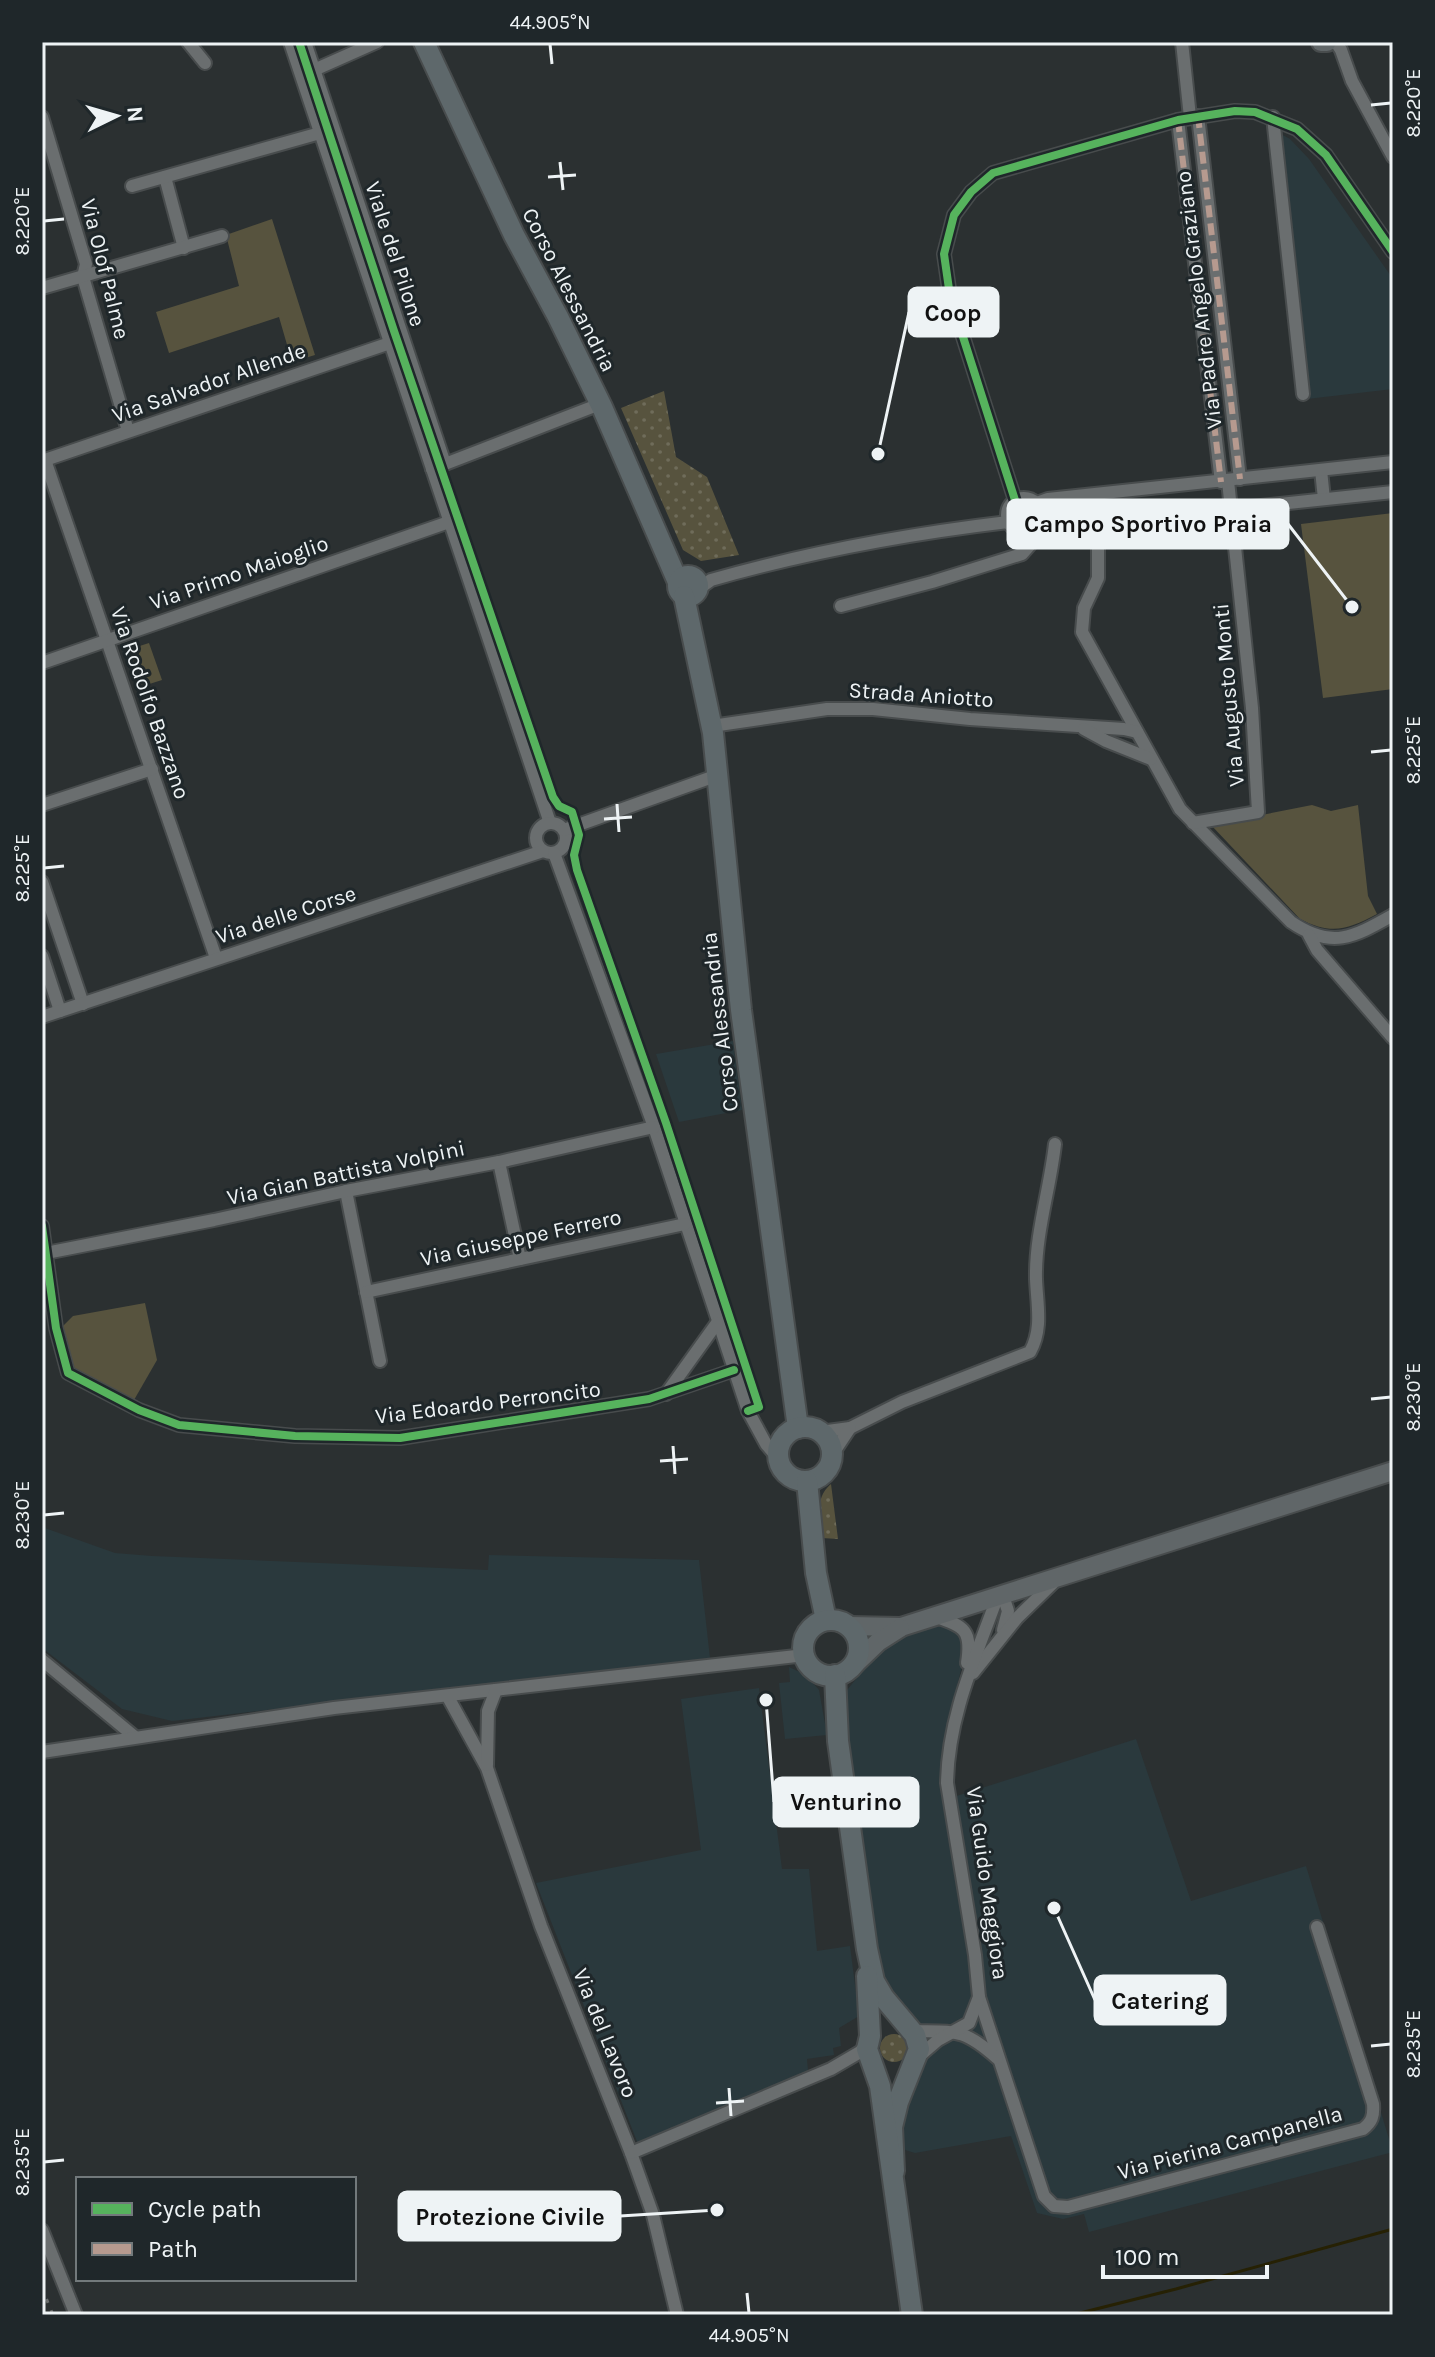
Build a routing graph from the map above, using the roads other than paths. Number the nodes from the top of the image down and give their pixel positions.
1 (188, 42) edge
2 (290, 42) edge
3 (305, 42) edge
4 (377, 42) edge
5 (424, 42) edge
6 (1182, 42) edge
7 (1321, 42) edge
8 (1327, 42) edge
9 (1336, 42) edge
10 (205, 63) dead end
11 (314, 70) junction
12 (42, 117) edge
13 (1273, 117) junction
14 (1189, 118) junction
15 (320, 133) junction
16 (1393, 157) edge
17 (165, 177) junction
18 (132, 186) dead end
19 (222, 236) dead end
20 (184, 248) junction
21 (1393, 252) edge
22 (83, 277) junction
23 (42, 288) edge
24 (390, 343) junction
25 (1303, 394) dead end
26 (600, 404) junction
27 (128, 431) junction
28 (44, 461) edge
29 (1393, 462) edge
30 (445, 464) junction
31 (432, 469) junction
32 (1321, 470) junction
33 (1230, 481) junction
34 (1134, 491) junction
35 (1393, 492) edge
36 (1095, 496) junction
37 (1324, 499) junction
38 (1015, 500) junction
39 (1037, 503) junction
40 (1232, 509) junction
41 (1137, 519) junction
42 (449, 522) junction
43 (1008, 522) junction
44 (1098, 523) junction
45 (1033, 529) junction
46 (692, 588) junction
47 (841, 606) dead end
48 (108, 639) junction
49 (42, 663) edge
50 (712, 726) junction
51 (1081, 727) junction
52 (1137, 732) junction
53 (1151, 759) junction
54 (152, 769) junction
55 (718, 775) junction
56 (42, 805) edge
57 (550, 823) junction
58 (1193, 823) junction
59 (564, 830) junction
60 (548, 852) junction
61 (42, 882) edge
62 (1393, 915) edge
63 (1309, 935) junction
64 (42, 956) edge
65 (216, 958) junction
66 (83, 1004) junction
67 (60, 1011) junction
68 (42, 1017) edge
69 (1393, 1038) edge
70 (654, 1127) junction
71 (1055, 1144) dead end
72 (499, 1162) junction
73 (346, 1191) junction
74 (685, 1224) junction
75 (42, 1226) edge
76 (46, 1253) junction
77 (520, 1259) junction
78 (366, 1292) junction
79 (717, 1323) junction
80 (380, 1361) dead end
81 (734, 1370) junction
82 (666, 1394) junction
83 (798, 1428) junction
84 (850, 1428) junction
85 (820, 1432) junction
86 (832, 1455) junction
87 (778, 1458) junction
88 (1393, 1471) edge
89 (807, 1481) junction
90 (1062, 1576) junction
91 (1000, 1597) junction
92 (933, 1617) junction
93 (826, 1620) junction
94 (849, 1626) junction
95 (901, 1627) junction
96 (998, 1640) junction
97 (805, 1655) junction
98 (42, 1660) edge
99 (844, 1671) junction
100 (964, 1686) junction
101 (496, 1690) junction
102 (448, 1697) junction
103 (135, 1737) junction
104 (42, 1752) edge
105 (487, 1768) junction
106 (1317, 1927) dead end
107 (867, 1949) junction
108 (979, 1997) junction
109 (911, 2030) junction
110 (954, 2031) junction
111 (869, 2047) junction
112 (997, 2058) junction
113 (914, 2063) junction
114 (631, 2153) junction
115 (894, 2171) junction
116 (42, 2230) edge
117 (76, 2315) edge
118 (677, 2315) edge
119 (912, 2315) edge

1 - 10 street
2 - 15 street, Viale del Pilone
3 - 11 street, Viale del Pilone
4 - 11 street
5 - 26 main road, Corso Alessandria
6 - 14 street, Via Padre Angelo Graziano
7 - 8 street
9 - 16 street
11 - 30 street, Viale del Pilone
12 - 22 street, Via Olof Palme
13 - 14 street
13 - 21 street
13 - 25 street
14 - 33 street, Via Padre Angelo Graziano
14 - 33 street, Via Padre Angelo Graziano
14 - 38 street
15 - 17 street
15 - 24 street, Viale del Pilone
17 - 18 street
17 - 20 street
19 - 20 street
20 - 22 street
22 - 23 street
22 - 27 street, Via Olof Palme
24 - 27 street, Via Salvador Allende
24 - 31 street, Viale del Pilone
26 - 30 street
26 - 46 main road, Corso Alessandria
27 - 28 street, Via Salvador Allende
28 - 48 street, Via Rodolfo Bazzano
29 - 32 street
30 - 31 street
31 - 42 street, Viale del Pilone
32 - 33 street
32 - 37 street
33 - 34 street
33 - 40 street, Via Augusto Monti
34 - 36 street
34 - 41 street
35 - 37 street
36 - 39 street
36 - 44 street
37 - 40 street
38 - 39 street
38 - 43 street
39 - 45 street
40 - 41 street
40 - 58 street, Via Augusto Monti
41 - 44 street
42 - 48 street, Via Primo Maioglio
42 - 57 street, Viale del Pilone
43 - 45 street
43 - 46 street
44 - 45 street
44 - 52 street
45 - 47 street
46 - 50 main road, Corso Alessandria
48 - 49 street, Via Primo Maioglio
48 - 54 street, Via Rodolfo Bazzano
50 - 51 street, Strada Aniotto
50 - 55 main road, Corso Alessandria
51 - 52 street, Strada Aniotto
51 - 53 street, Strada Aniotto
52 - 53 street
53 - 58 street
54 - 56 street
54 - 65 street, Via Rodolfo Bazzano
55 - 59 street
55 - 83 main road, Corso Alessandria
57 - 59 street
57 - 60 street
58 - 63 street
59 - 60 street
60 - 65 street, Via delle Corse
60 - 70 street
61 - 66 street
62 - 63 street
63 - 69 street
64 - 67 street
65 - 66 street, Via delle Corse
66 - 67 street, Via delle Corse
67 - 68 street, Via delle Corse
70 - 72 street, Via Gian Battista Volpini
70 - 74 street
71 - 84 street
72 - 73 street, Via Gian Battista Volpini
72 - 77 street
73 - 76 street, Via Gian Battista Volpini
73 - 78 street
74 - 77 street, Via Giuseppe Ferrero
74 - 79 street
75 - 76 street, Via Edoardo Perroncito
76 - 82 street, Via Edoardo Perroncito
77 - 78 street, Via Giuseppe Ferrero
78 - 80 street
79 - 81 street
79 - 82 street
81 - 82 street, Via Edoardo Perroncito
81 - 87 street
83 - 85 main road
83 - 87 main road
84 - 85 street
84 - 86 street
85 - 86 main road
86 - 89 main road
87 - 89 main road
88 - 90 street, Via Guido Maggiora
89 - 93 main road
90 - 91 street, Via Guido Maggiora
90 - 96 street, Via Guido Maggiora
91 - 92 street, Via Guido Maggiora
91 - 96 street, Via Guido Maggiora
91 - 100 street, Via Guido Maggiora
92 - 95 street, Via Guido Maggiora
92 - 100 street, Via Guido Maggiora
93 - 94 main road
93 - 97 main road
94 - 95 street, Via Guido Maggiora
94 - 99 main road
95 - 99 street, Via Guido Maggiora
96 - 100 street, Via Guido Maggiora
97 - 99 main road
97 - 101 street
98 - 103 street
99 - 107 main road
100 - 108 street, Via Guido Maggiora
101 - 102 street
101 - 105 street, Via del Lavoro
102 - 103 street
102 - 105 street, Via del Lavoro
103 - 104 street
105 - 114 street, Via del Lavoro
106 - 112 street, Via Pierina Campanella
107 - 109 main road
107 - 111 main road
108 - 110 street, Via Guido Maggiora
108 - 112 street, Via Pierina Campanella
109 - 110 street
109 - 111 main road
109 - 113 main road
110 - 112 street
110 - 113 street, Via Guido Maggiora
111 - 113 main road
111 - 114 street
111 - 115 main road
113 - 115 main road
114 - 118 street, Via del Lavoro
115 - 119 main road
116 - 117 street

